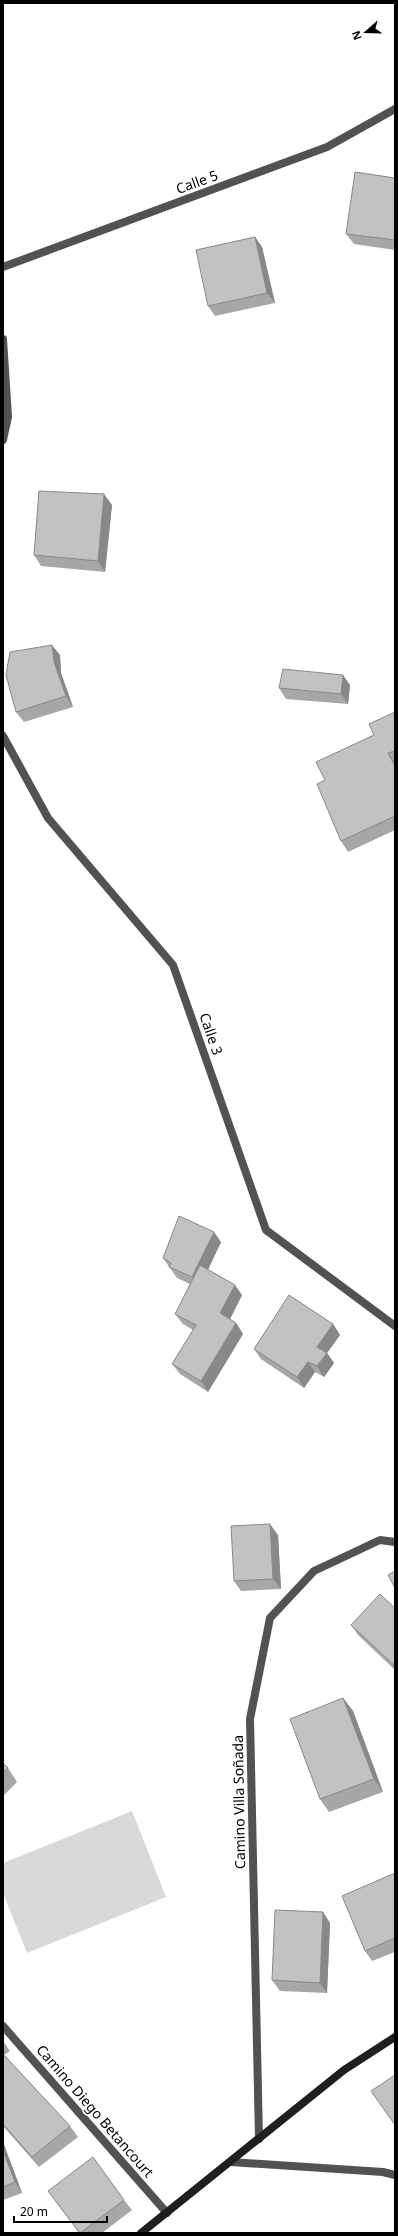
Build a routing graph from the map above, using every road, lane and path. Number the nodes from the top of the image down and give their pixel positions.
1 (395, 109) edge
2 (3, 267) edge
3 (3, 339) edge
4 (3, 440) edge
5 (3, 736) edge
6 (395, 1326) edge
7 (395, 1542) edge
8 (3, 2026) edge
9 (395, 2037) edge
10 (259, 2139) junction
11 (231, 2162) junction
12 (395, 2175) edge
13 (167, 2213) junction
14 (141, 2233) edge

1 - 2 street, Calle 5
3 - 4 street
5 - 6 street, Calle 3
7 - 10 street, Camino Villa Soñada
8 - 13 street, Camino Diego Betancourt
9 - 10 street
10 - 11 street
11 - 12 street
11 - 13 street
13 - 14 street

